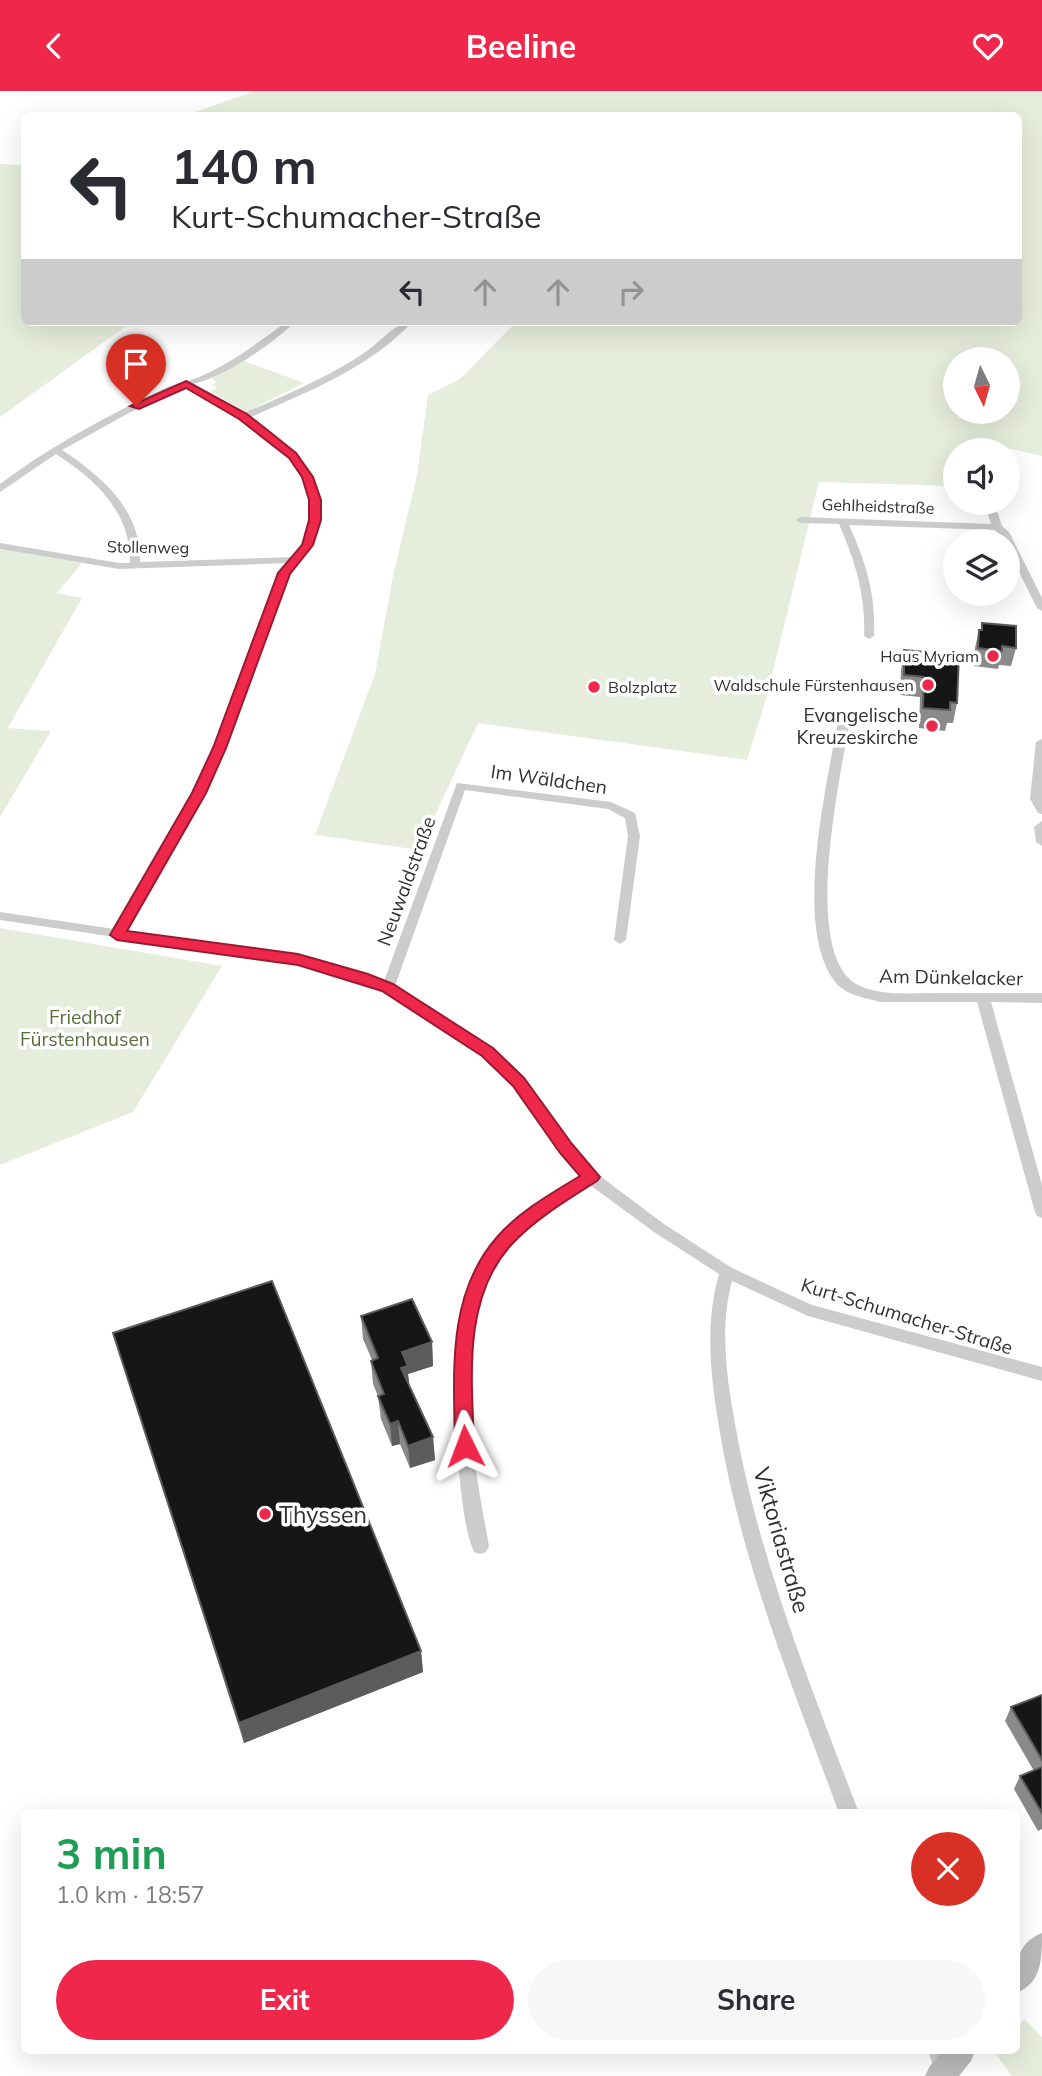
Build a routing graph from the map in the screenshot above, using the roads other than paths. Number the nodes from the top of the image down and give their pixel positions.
1 (285, 326) edge
2 (404, 326) edge
3 (186, 384) junction
4 (243, 417) junction
5 (57, 450) junction
6 (0, 489) edge
7 (993, 515) edge
8 (801, 520) dead end
9 (842, 520) junction
10 (997, 527) junction
11 (0, 546) edge
12 (298, 560) junction
13 (135, 566) junction
14 (1042, 608) edge
15 (869, 636) dead end
16 (845, 715) dead end
17 (1042, 742) edge
18 (461, 786) joint
19 (1042, 810) edge
20 (1042, 825) edge
21 (1042, 842) edge
22 (0, 916) edge
23 (117, 935) junction
24 (620, 940) dead end
25 (388, 988) junction
26 (983, 998) junction
27 (1042, 998) edge
28 (591, 1177) junction
29 (1042, 1212) edge
30 (727, 1272) junction
31 (1042, 1374) edge
32 (480, 1546) dead end
33 (847, 1809) edge
34 (1042, 1947) edge
35 (1020, 1975) edge

1 - 3 street
2 - 4 street
3 - 4 street
3 - 5 street
4 - 12 street
5 - 6 street
5 - 13 street
7 - 10 street
8 - 9 street, Gehlheidstraße
9 - 10 street, Gehlheidstraße
9 - 15 street
10 - 14 street
11 - 13 street, Stollenweg
12 - 13 street, Stollenweg
12 - 23 street
16 - 26 street, Am Dünkelacker
17 - 19 street
18 - 24 street, Im Wäldchen
18 - 25 street, Neuwaldstraße
20 - 21 street
22 - 23 street, Kurt-Schumacher-Straße
23 - 25 street, Kurt-Schumacher-Straße
25 - 28 street, Kurt-Schumacher-Straße
26 - 27 street, Am Dünkelacker
26 - 29 street
28 - 30 street, Kurt-Schumacher-Straße
28 - 32 street
30 - 31 street, Kurt-Schumacher-Straße
30 - 33 street, Viktoriastraße
34 - 35 street

